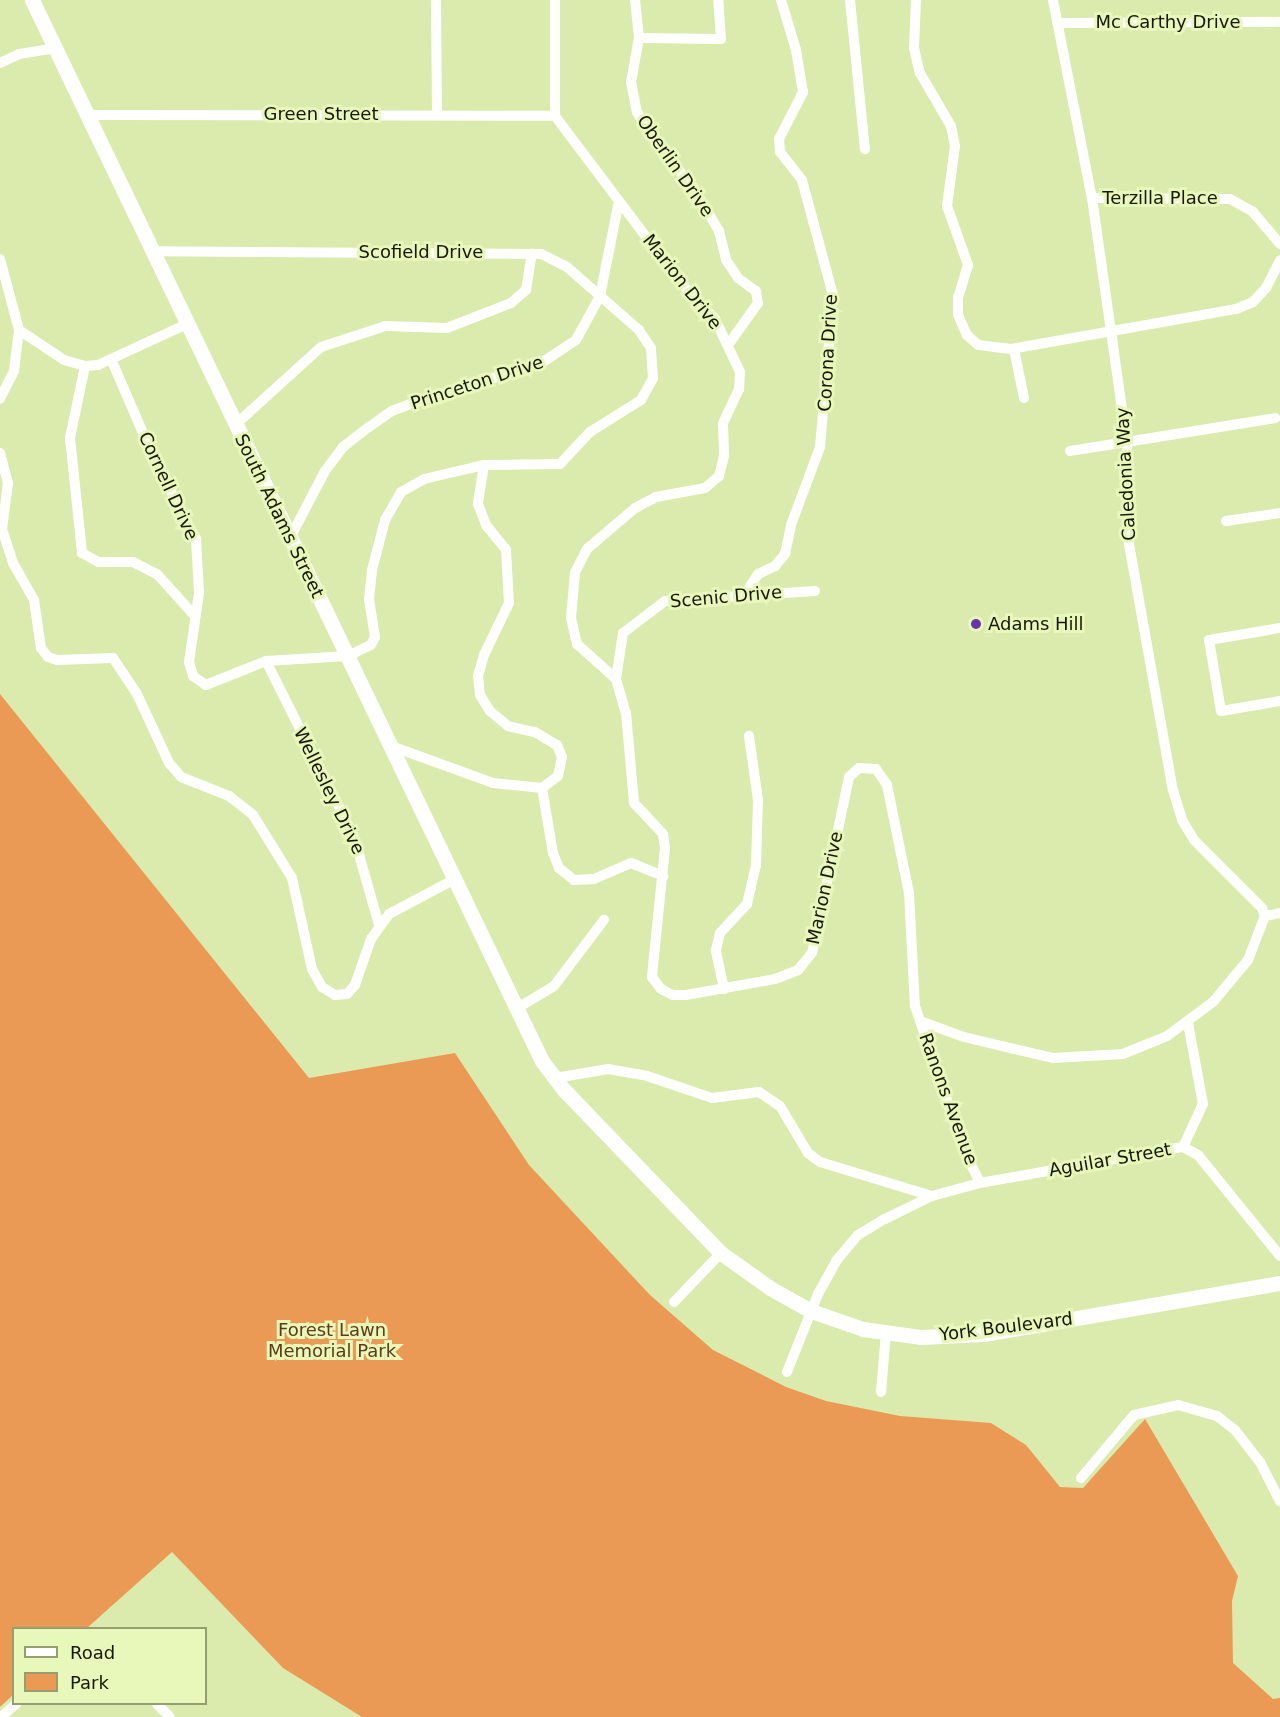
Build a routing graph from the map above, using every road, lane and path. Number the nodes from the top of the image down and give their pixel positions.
1 (32, 0) edge
2 (436, 0) edge
3 (555, 0) edge
4 (635, 0) edge
5 (718, 0) edge
6 (781, 0) edge
7 (850, 0) edge
8 (916, 0) edge
9 (1053, 0) edge
10 (1280, 22) edge
11 (1057, 23) junction
12 (639, 38) junction
13 (56, 48) junction
14 (0, 63) edge
15 (437, 114) junction
16 (86, 115) junction
17 (555, 116) junction
18 (865, 149) dead end
19 (1092, 198) junction
20 (619, 201) junction
21 (1280, 244) edge
22 (154, 251) junction
23 (532, 253) junction
24 (0, 259) edge
25 (1280, 260) edge
26 (600, 296) junction
27 (187, 324) junction
28 (19, 330) junction
29 (1112, 330) junction
30 (728, 345) junction
31 (1014, 348) junction
32 (111, 359) junction
33 (85, 366) junction
34 (1024, 398) dead end
35 (0, 399) edge
36 (1275, 418) dead end
37 (235, 425) junction
38 (1127, 444) junction
39 (1070, 451) dead end
40 (0, 453) edge
41 (484, 465) junction
42 (1280, 513) edge
43 (1226, 521) dead end
44 (290, 538) junction
45 (815, 591) dead end
46 (745, 594) junction
47 (195, 616) junction
48 (1280, 628) edge
49 (348, 656) junction
50 (266, 661) junction
51 (616, 679) junction
52 (1280, 701) edge
53 (749, 736) dead end
54 (391, 746) junction
55 (876, 769) joint
56 (542, 788) junction
57 (663, 876) junction
58 (455, 879) junction
59 (1280, 913) edge
60 (1265, 916) junction
61 (604, 920) dead end
62 (379, 924) junction
63 (724, 989) junction
64 (516, 1009) junction
65 (921, 1021) junction
66 (1188, 1023) junction
67 (527, 1032) joint
68 (555, 1078) junction
69 (1183, 1147) junction
70 (980, 1183) junction
71 (932, 1196) junction
72 (721, 1253) junction
73 (1280, 1256) edge
74 (1280, 1283) edge
75 (674, 1302) dead end
76 (811, 1311) junction
77 (886, 1334) junction
78 (787, 1372) dead end
79 (881, 1392) dead end
80 (1082, 1478) dead end
81 (1280, 1501) edge
82 (15, 1705) edge
83 (158, 1705) edge
84 (1, 1717) edge
85 (170, 1717) edge

1 - 13 street, South Adams Street
2 - 15 street
3 - 17 street
4 - 12 street, Oberlin Drive
5 - 12 street
6 - 46 street, Corona Drive
7 - 18 street
8 - 31 street
9 - 11 street, Caledonia Way
10 - 11 street, Mc Carthy Drive
11 - 19 street, Caledonia Way
12 - 30 street, Oberlin Drive
13 - 14 street
13 - 16 street, South Adams Street
15 - 16 street, Green Street
15 - 17 street, Green Street
16 - 22 street, South Adams Street
17 - 20 street, Marion Drive
19 - 21 street, Terzilla Place
19 - 29 street, Caledonia Way
20 - 26 street, Princeton Drive
20 - 30 street, Marion Drive
22 - 23 street, Scofield Drive
22 - 27 street, South Adams Street
23 - 26 street, Scofield Drive
23 - 37 street
24 - 28 street
25 - 29 street
26 - 41 street, Scofield Drive
26 - 44 street, Princeton Drive
27 - 32 street
27 - 37 street, South Adams Street
28 - 33 street
28 - 35 street
29 - 31 street
29 - 38 street, Caledonia Way
30 - 51 street, Marion Drive
31 - 34 street
32 - 33 street
32 - 47 street, Cornell Drive
33 - 47 street
36 - 38 street
37 - 44 street, South Adams Street
38 - 39 street
38 - 60 street, Caledonia Way
40 - 62 street
41 - 49 street
41 - 56 street
42 - 43 street
44 - 49 street, South Adams Street
45 - 46 street, Scenic Drive
46 - 51 street, Scenic Drive
47 - 50 street, Cornell Drive
48 - 52 street
49 - 50 street
49 - 54 street, South Adams Street
50 - 62 street, Wellesley Drive
51 - 57 street, Marion Drive
53 - 63 street
54 - 56 street
54 - 58 street, South Adams Street
55 - 63 street, Marion Drive
55 - 65 street, Ranons Avenue
56 - 57 street
57 - 63 street, Marion Drive
58 - 62 street
58 - 64 street, South Adams Street
59 - 60 street
60 - 66 street
61 - 64 street
64 - 67 street, South Adams Street
65 - 66 street
65 - 70 street, Ranons Avenue
66 - 69 street, Aguilar Street
67 - 68 street, York Boulevard
68 - 71 street
68 - 72 street, York Boulevard
69 - 70 street, Aguilar Street
69 - 73 street
70 - 71 street, Ranons Avenue
71 - 76 street, Ranons Avenue
72 - 75 street
72 - 76 street, York Boulevard
74 - 77 street, York Boulevard
76 - 77 street, York Boulevard
76 - 78 street, Ranons Avenue
77 - 79 street
80 - 81 street
82 - 84 street
83 - 85 street

